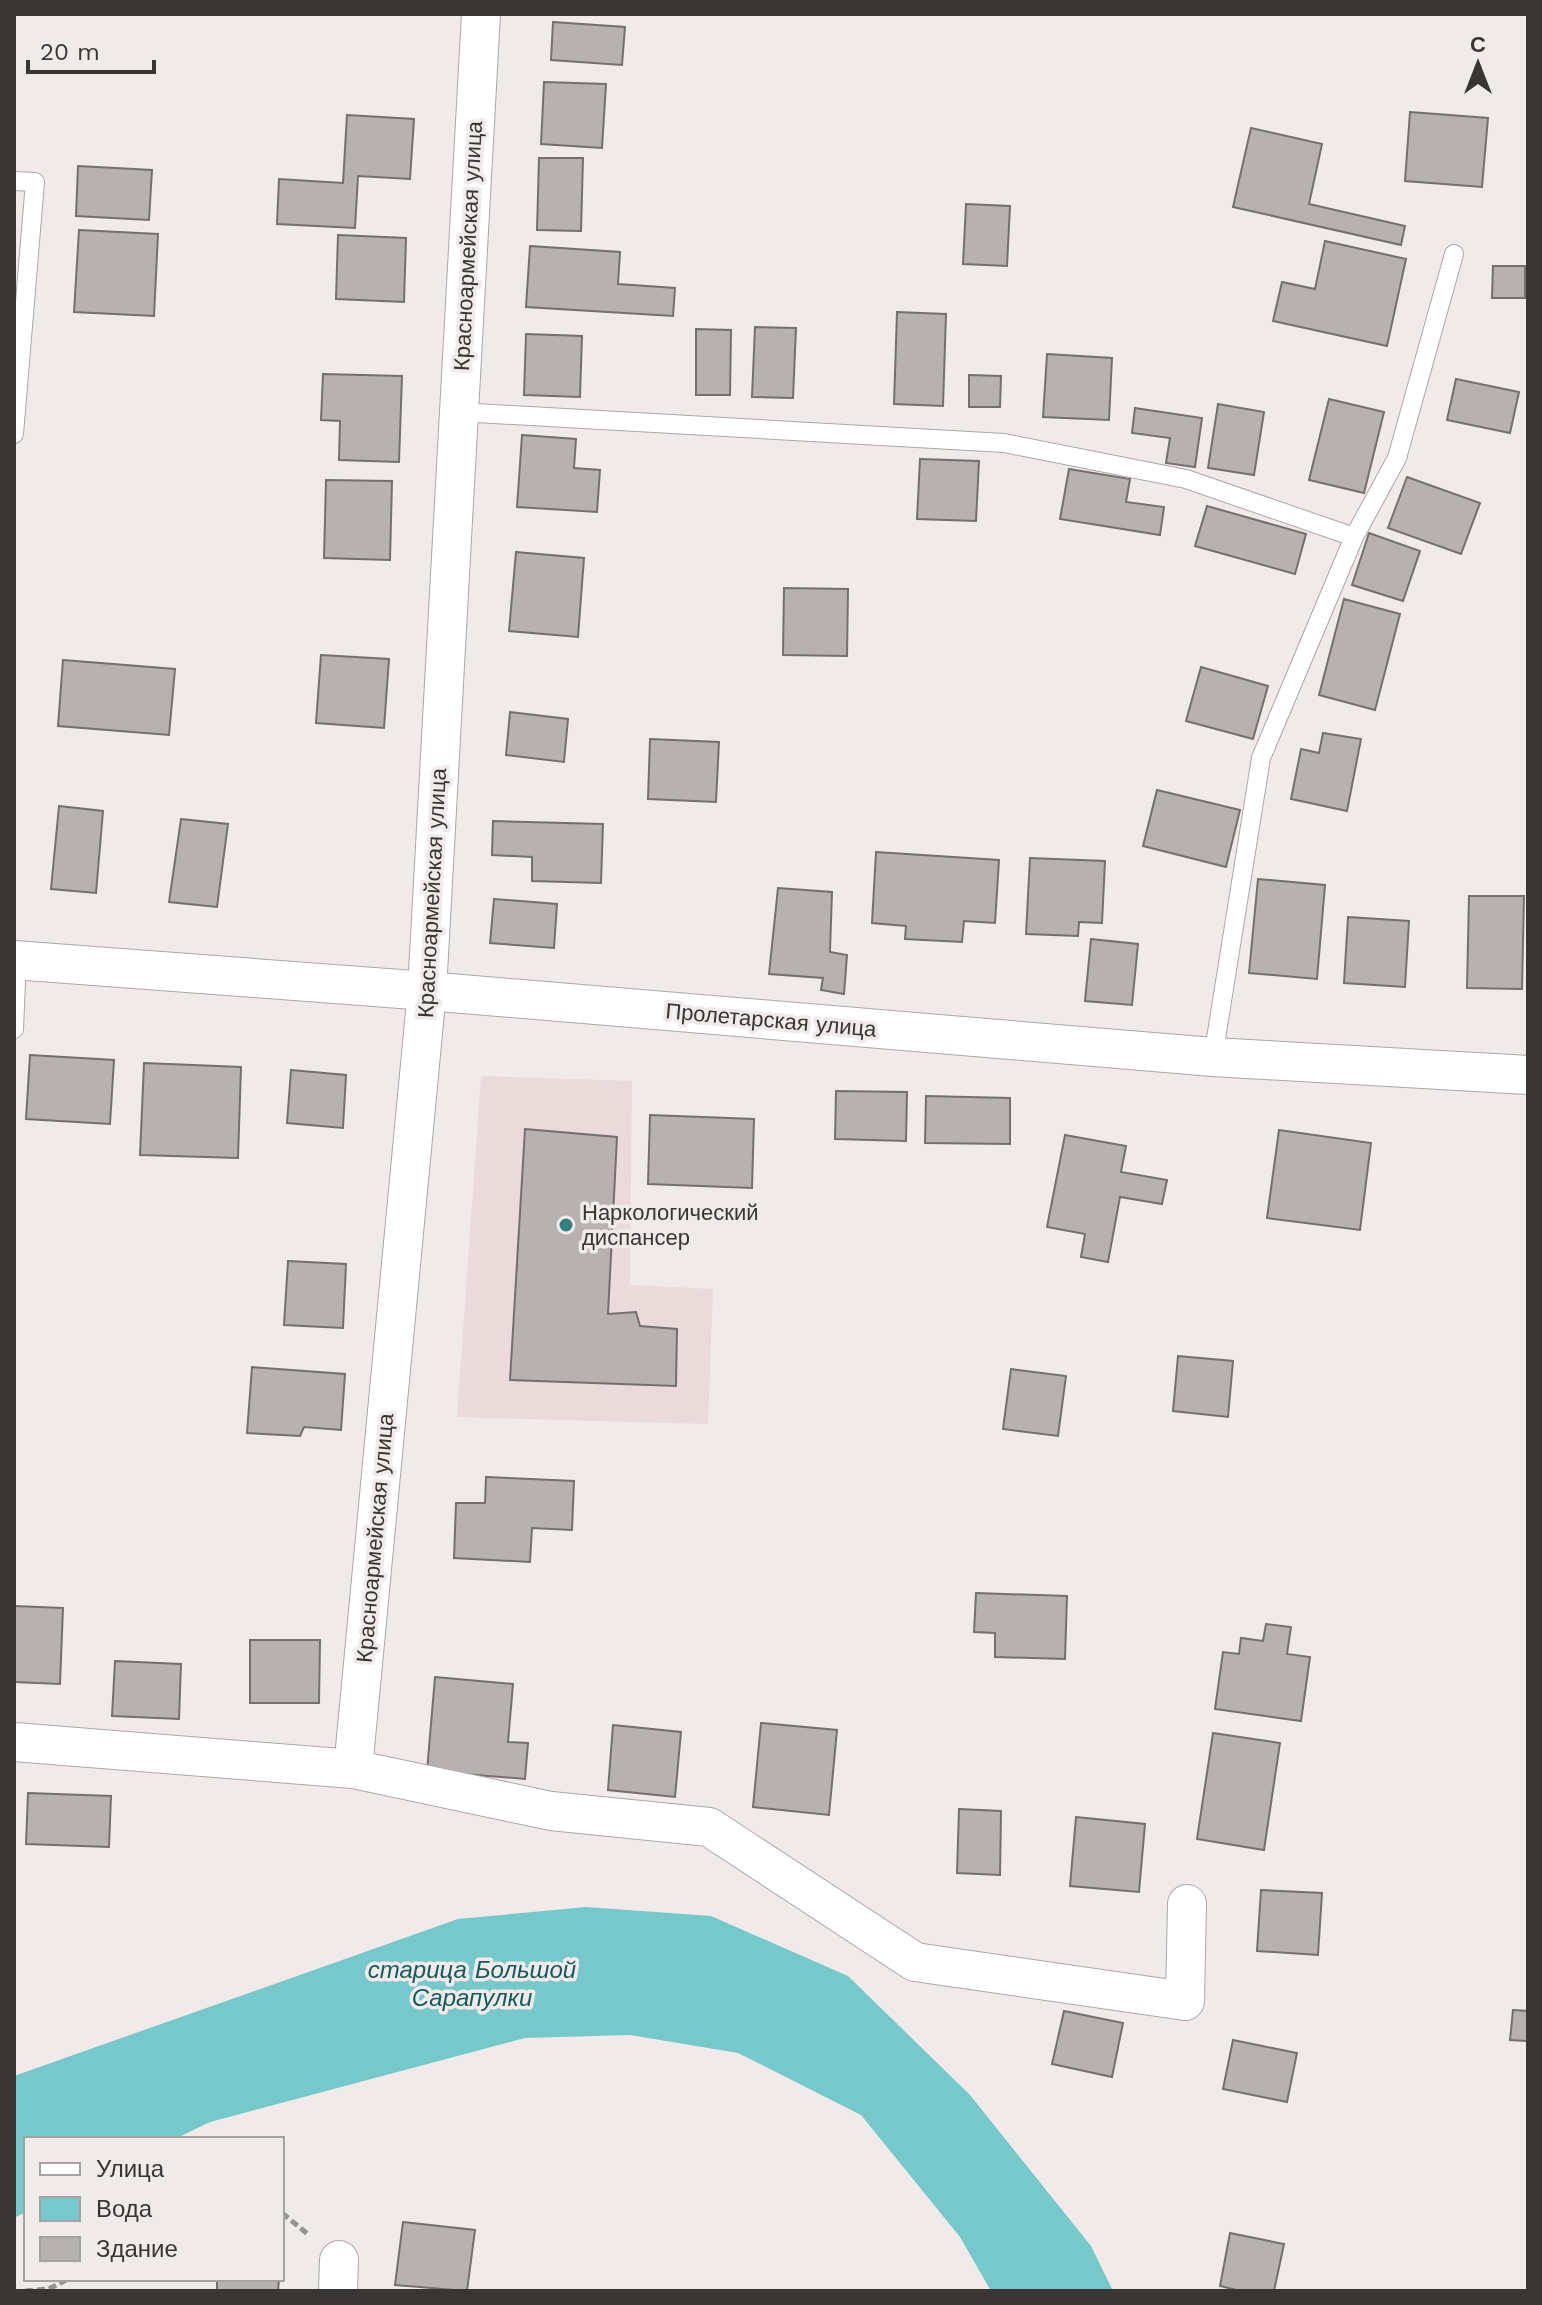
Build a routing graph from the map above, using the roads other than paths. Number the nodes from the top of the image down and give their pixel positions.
1 (481, 14) edge
2 (14, 181) edge
3 (1454, 254) dead end
4 (459, 412) junction
5 (14, 434) edge
6 (1354, 537) junction
7 (15, 960) edge
8 (427, 991) junction
9 (14, 1029) edge
10 (1213, 1057) junction
11 (1528, 1075) edge
12 (14, 1742) edge
13 (353, 1769) junction
14 (1187, 1904) dead end

1 - 4 street, Красноармейская улица
2 - 5 lane
3 - 6 lane
4 - 6 lane
4 - 8 street, Красноармейская улица
6 - 10 lane
7 - 8 street, Пролетарская улица
7 - 9 lane
8 - 10 street, Пролетарская улица
8 - 13 street, Красноармейская улица
10 - 11 street, Пролетарская улица
12 - 13 street
13 - 14 street

